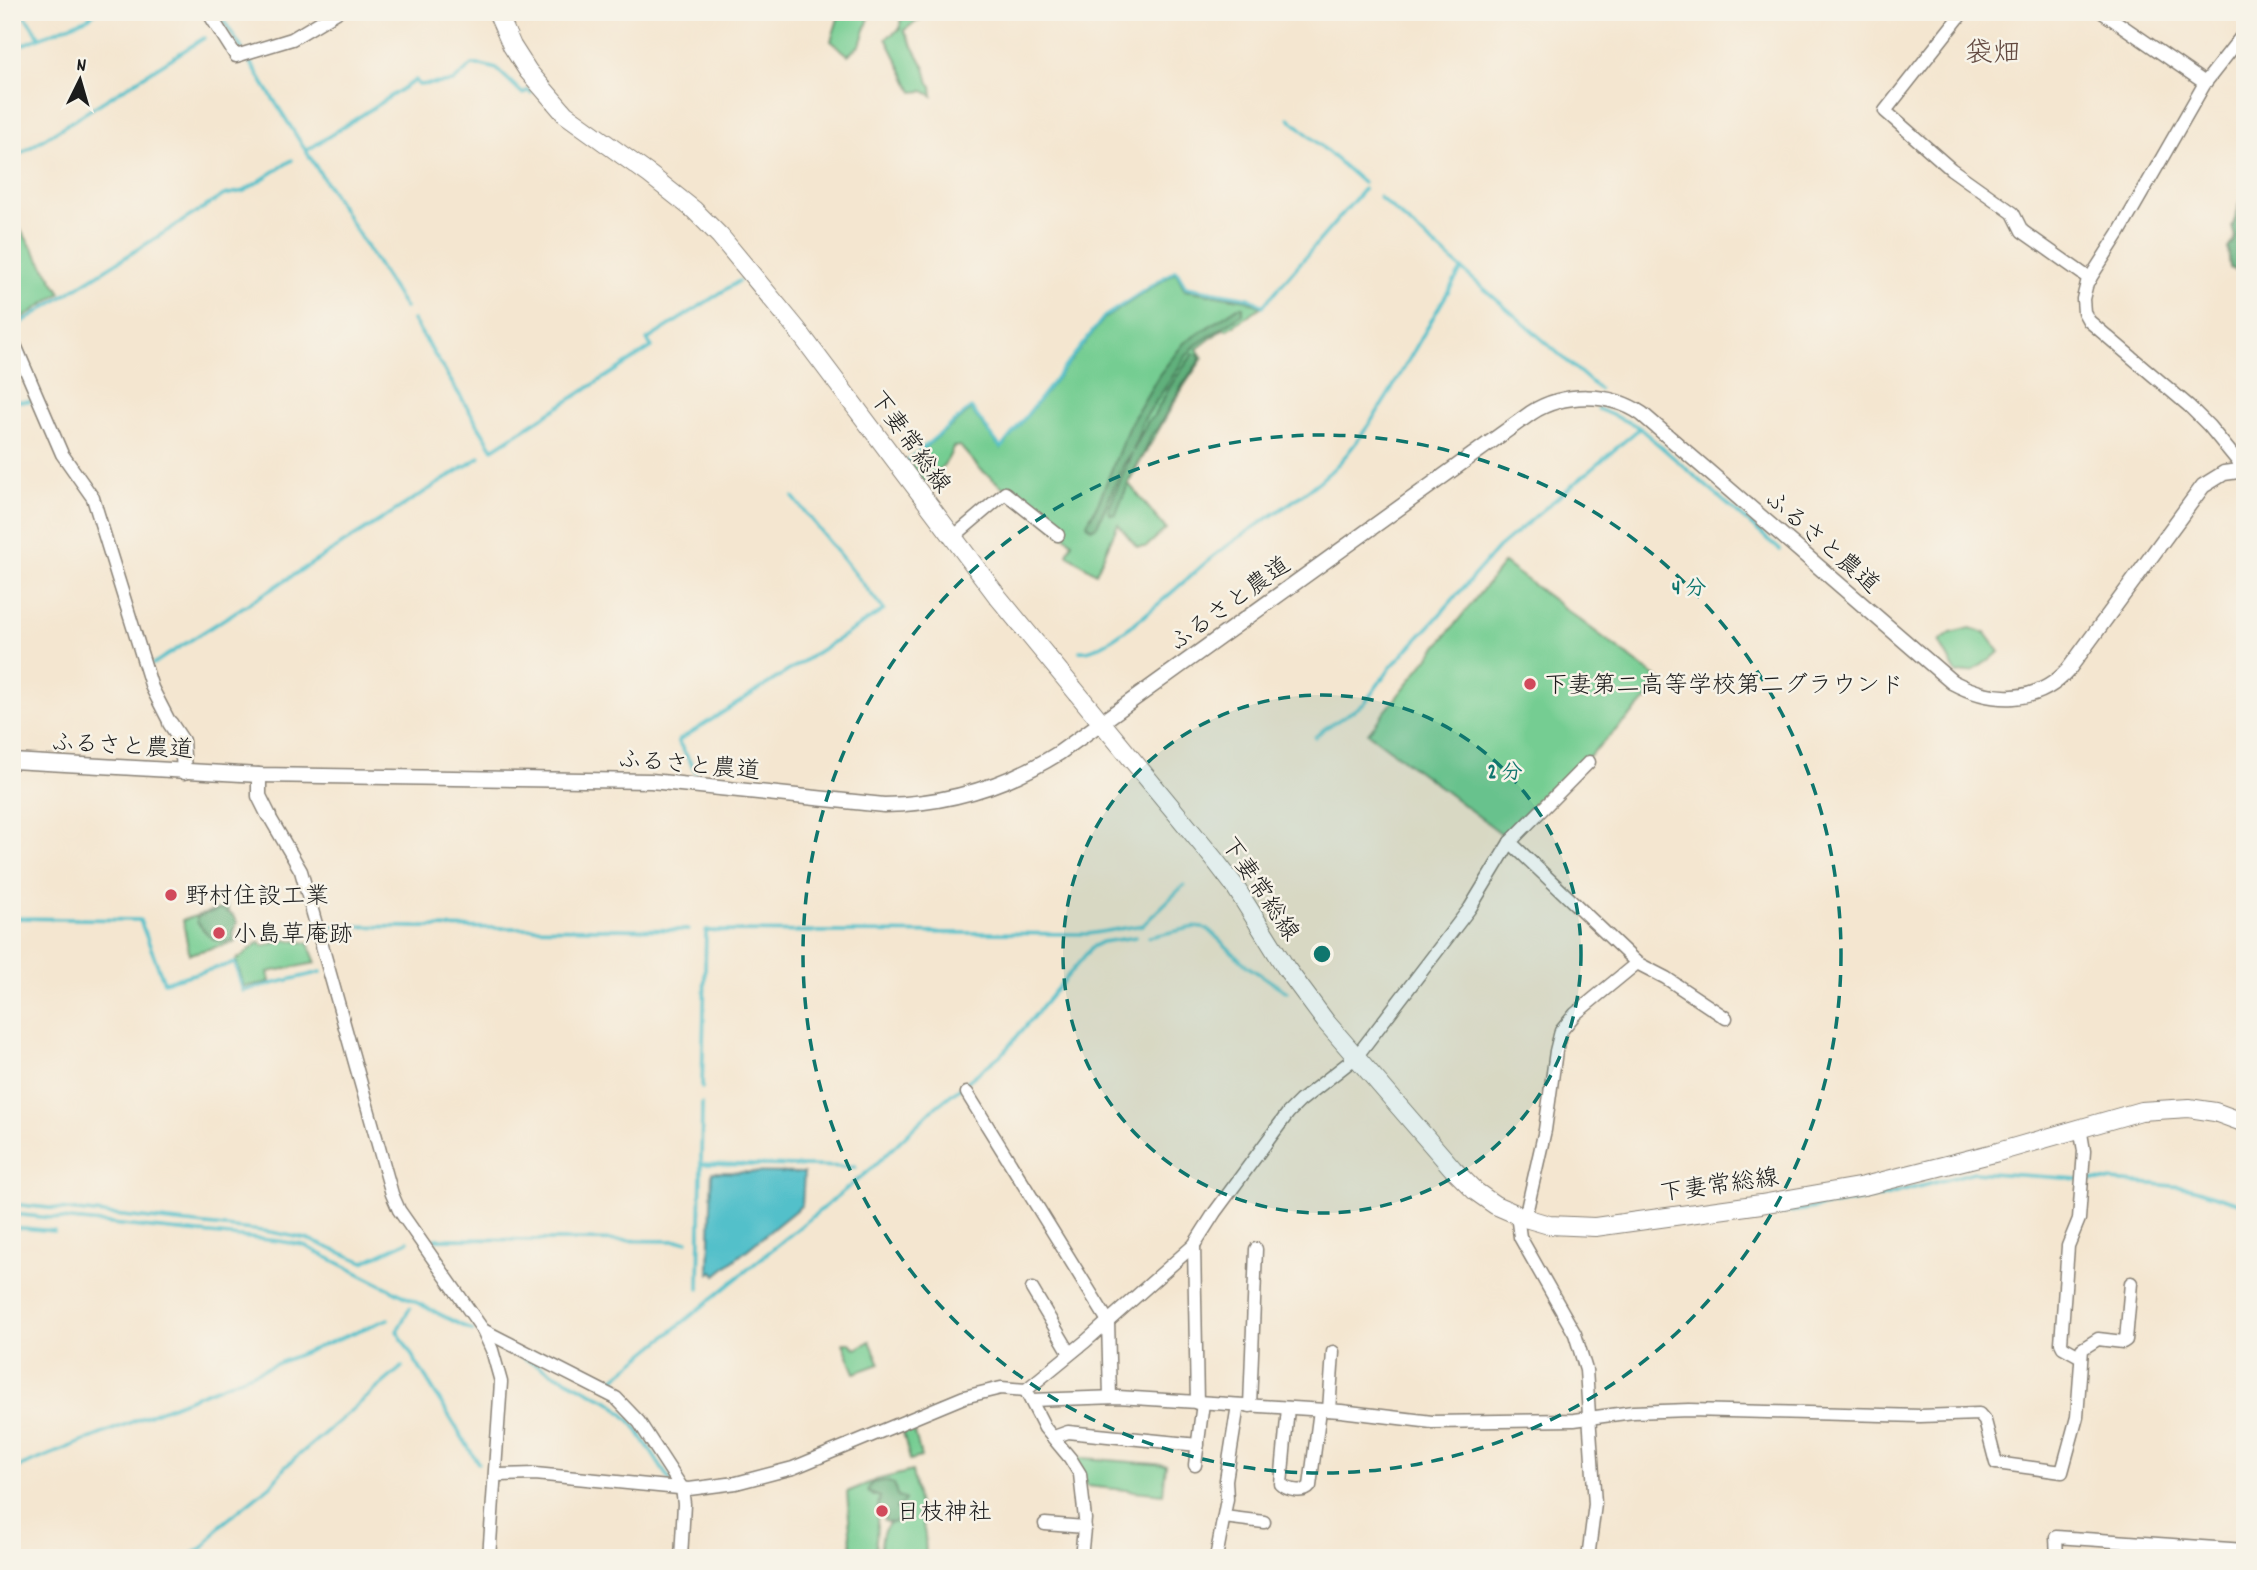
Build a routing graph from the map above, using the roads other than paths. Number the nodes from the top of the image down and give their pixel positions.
1 (208, 12) edge
2 (337, 12) edge
3 (497, 12) edge
4 (1963, 12) edge
5 (2102, 12) edge
6 (2245, 32) edge
7 (2205, 83) junction
8 (2090, 279) junction
9 (12, 338) edge
10 (2245, 470) edge
11 (1058, 535) dead end
12 (952, 538) junction
13 (170, 723) joint
14 (1101, 723) junction
15 (12, 761) edge
16 (1590, 762) dead end
17 (184, 772) junction
18 (259, 775) junction
19 (269, 816) joint
20 (1510, 842) junction
21 (1637, 963) junction
22 (1726, 1018) dead end
23 (1356, 1057) junction
24 (967, 1093) dead end
25 (2245, 1123) edge
26 (2080, 1127) junction
27 (1521, 1217) junction
28 (1194, 1245) junction
29 (1256, 1249) dead end
30 (2132, 1283) dead end
31 (1032, 1289) dead end
32 (1108, 1321) junction
33 (484, 1330) junction
34 (1333, 1352) dead end
35 (1070, 1353) junction
36 (2081, 1357) junction
37 (1028, 1395) junction
38 (1110, 1397) junction
39 (1200, 1403) junction
40 (1244, 1406) junction
41 (1287, 1408) junction
42 (1324, 1410) junction
43 (1591, 1418) junction
44 (1055, 1437) junction
45 (1198, 1446) junction
46 (1195, 1465) dead end
47 (496, 1475) junction
48 (682, 1488) junction
49 (1224, 1517) junction
50 (1264, 1522) dead end
51 (1045, 1524) dead end
52 (1085, 1527) junction
53 (2245, 1550) edge
54 (489, 1558) edge
55 (681, 1558) edge
56 (1081, 1558) edge
57 (1216, 1558) edge
58 (1588, 1558) edge
59 (2057, 1558) edge

1 - 2 street
3 - 12 main road, 下妻常総線
4 - 8 street
5 - 7 street
6 - 7 street
7 - 8 street
8 - 10 street
9 - 13 street
10 - 14 street, ふるさと農道
11 - 12 street
12 - 14 main road, 下妻常総線
13 - 17 street
14 - 18 street, ふるさと農道
14 - 23 main road, 下妻常総線
15 - 17 street, ふるさと農道
16 - 20 street
17 - 18 street, ふるさと農道
18 - 19 street
19 - 33 street
20 - 21 street
20 - 23 street
21 - 22 street
21 - 27 street
23 - 27 main road, 下妻常総線
23 - 28 street
24 - 32 street
25 - 26 main road, 下妻常総線
26 - 27 main road, 下妻常総線
26 - 36 street
27 - 43 street
28 - 32 street
28 - 39 street
29 - 40 street
30 - 36 street
31 - 35 street
32 - 35 street
32 - 38 street
33 - 47 street
33 - 48 street
34 - 42 street
35 - 37 street
36 - 43 street
37 - 38 street
37 - 44 street
37 - 48 street
38 - 39 street
39 - 40 street
39 - 45 street
40 - 41 street
40 - 49 street
41 - 42 street
41 - 42 street
42 - 43 street
43 - 58 street
44 - 45 street
44 - 52 street
45 - 46 street
47 - 48 street
47 - 54 street
48 - 55 street
49 - 50 street
49 - 57 street
51 - 52 street
52 - 56 street
53 - 59 street

